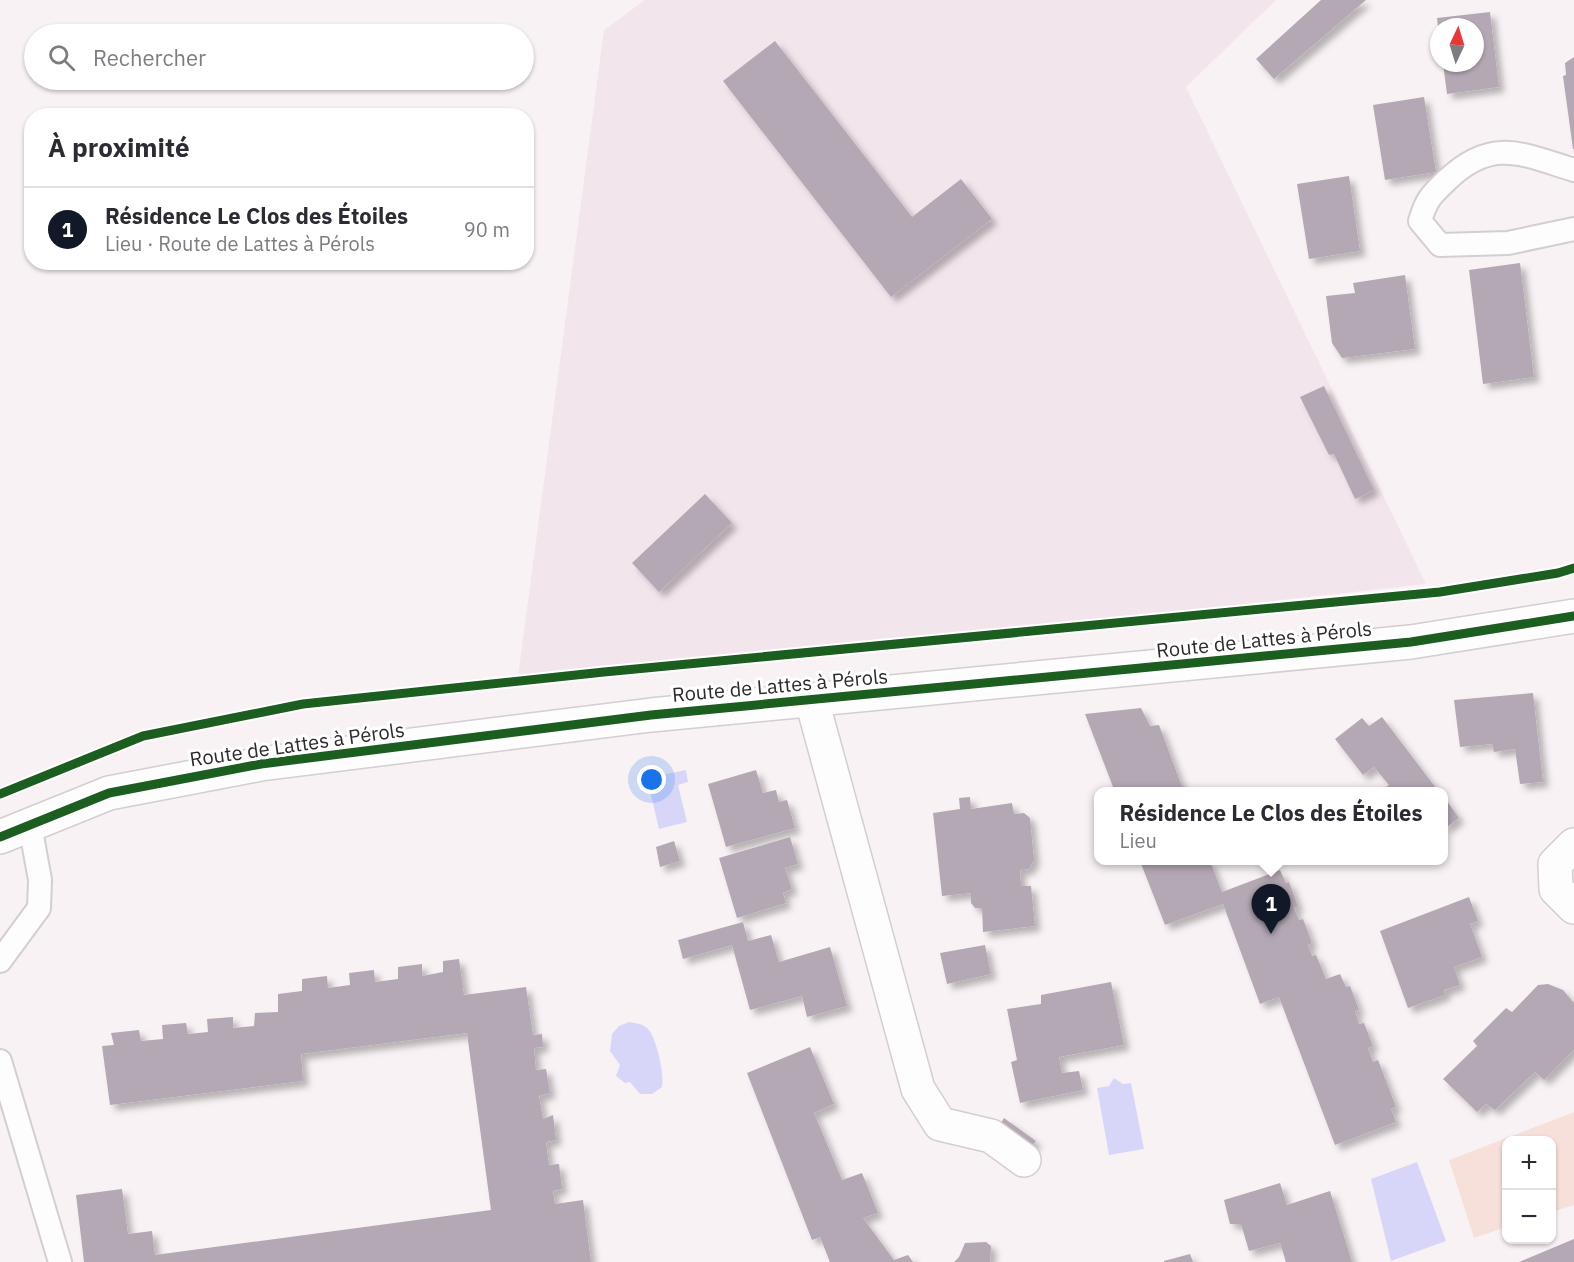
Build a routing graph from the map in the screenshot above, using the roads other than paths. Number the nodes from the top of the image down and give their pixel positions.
1 (1574, 170) edge
2 (1574, 229) edge
3 (1574, 616) edge
4 (812, 700) junction
5 (30, 825) junction
6 (0, 837) edge
7 (1574, 845) edge
8 (1574, 907) edge
9 (0, 962) edge
10 (0, 1061) edge
11 (1024, 1160) dead end
12 (60, 1262) edge

1 - 2 lane
3 - 4 street, Route de Lattes à Pérols
4 - 5 street, Route de Lattes à Pérols
4 - 11 street
5 - 6 street, Route de Lattes à Pérols
5 - 9 lane
7 - 8 street
10 - 12 lane

